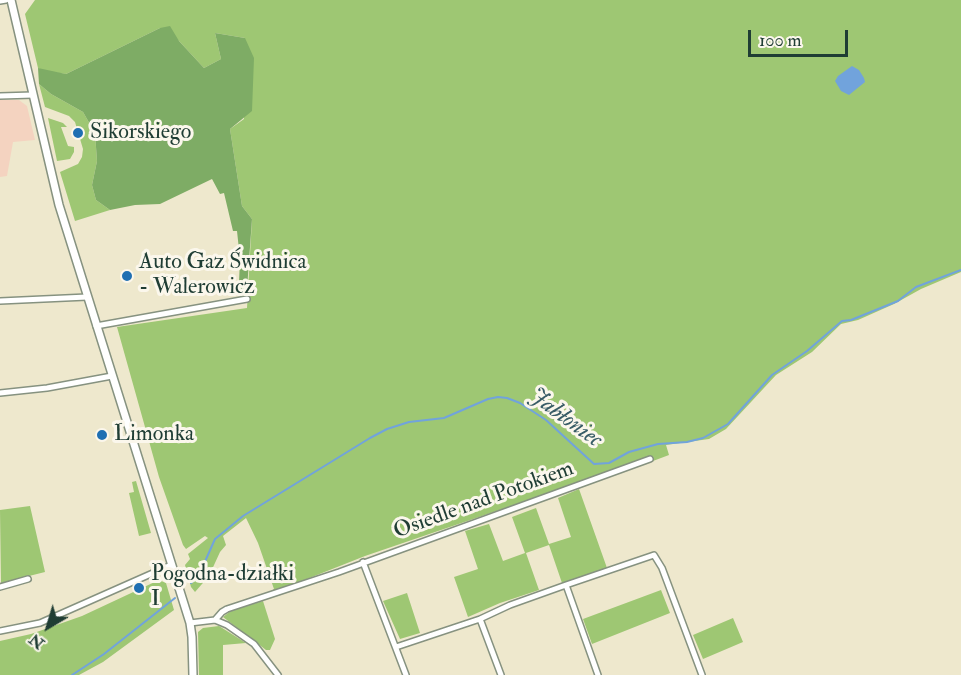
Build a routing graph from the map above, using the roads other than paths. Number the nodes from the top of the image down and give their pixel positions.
1 (6, 0) edge
2 (11, 0) edge
3 (0, 1) edge
4 (33, 95) junction
5 (0, 96) edge
6 (85, 297) junction
7 (247, 299) dead end
8 (0, 301) edge
9 (96, 326) junction
10 (112, 376) junction
11 (0, 393) edge
12 (650, 459) dead end
13 (363, 562) junction
14 (171, 565) junction
15 (28, 579) dead end
16 (566, 585) junction
17 (0, 586) edge
18 (480, 619) junction
19 (215, 620) junction
20 (190, 623) junction
21 (0, 631) edge
22 (396, 647) junction
23 (193, 675) edge
24 (278, 675) edge
25 (406, 675) edge
26 (501, 675) edge
27 (598, 675) edge
28 (702, 675) edge

1 - 3 street
2 - 4 street
4 - 5 street
4 - 6 street
6 - 8 street
6 - 9 street
7 - 9 street
9 - 10 street
10 - 11 street
10 - 14 street
12 - 13 street, Osiedle nad Potokiem
13 - 19 street, Osiedle nad Potokiem
13 - 22 street
14 - 20 street
14 - 21 street
15 - 17 street
16 - 18 street
16 - 27 street
16 - 28 street
18 - 22 street
18 - 26 street
19 - 20 street
19 - 24 street
20 - 23 street
22 - 25 street

